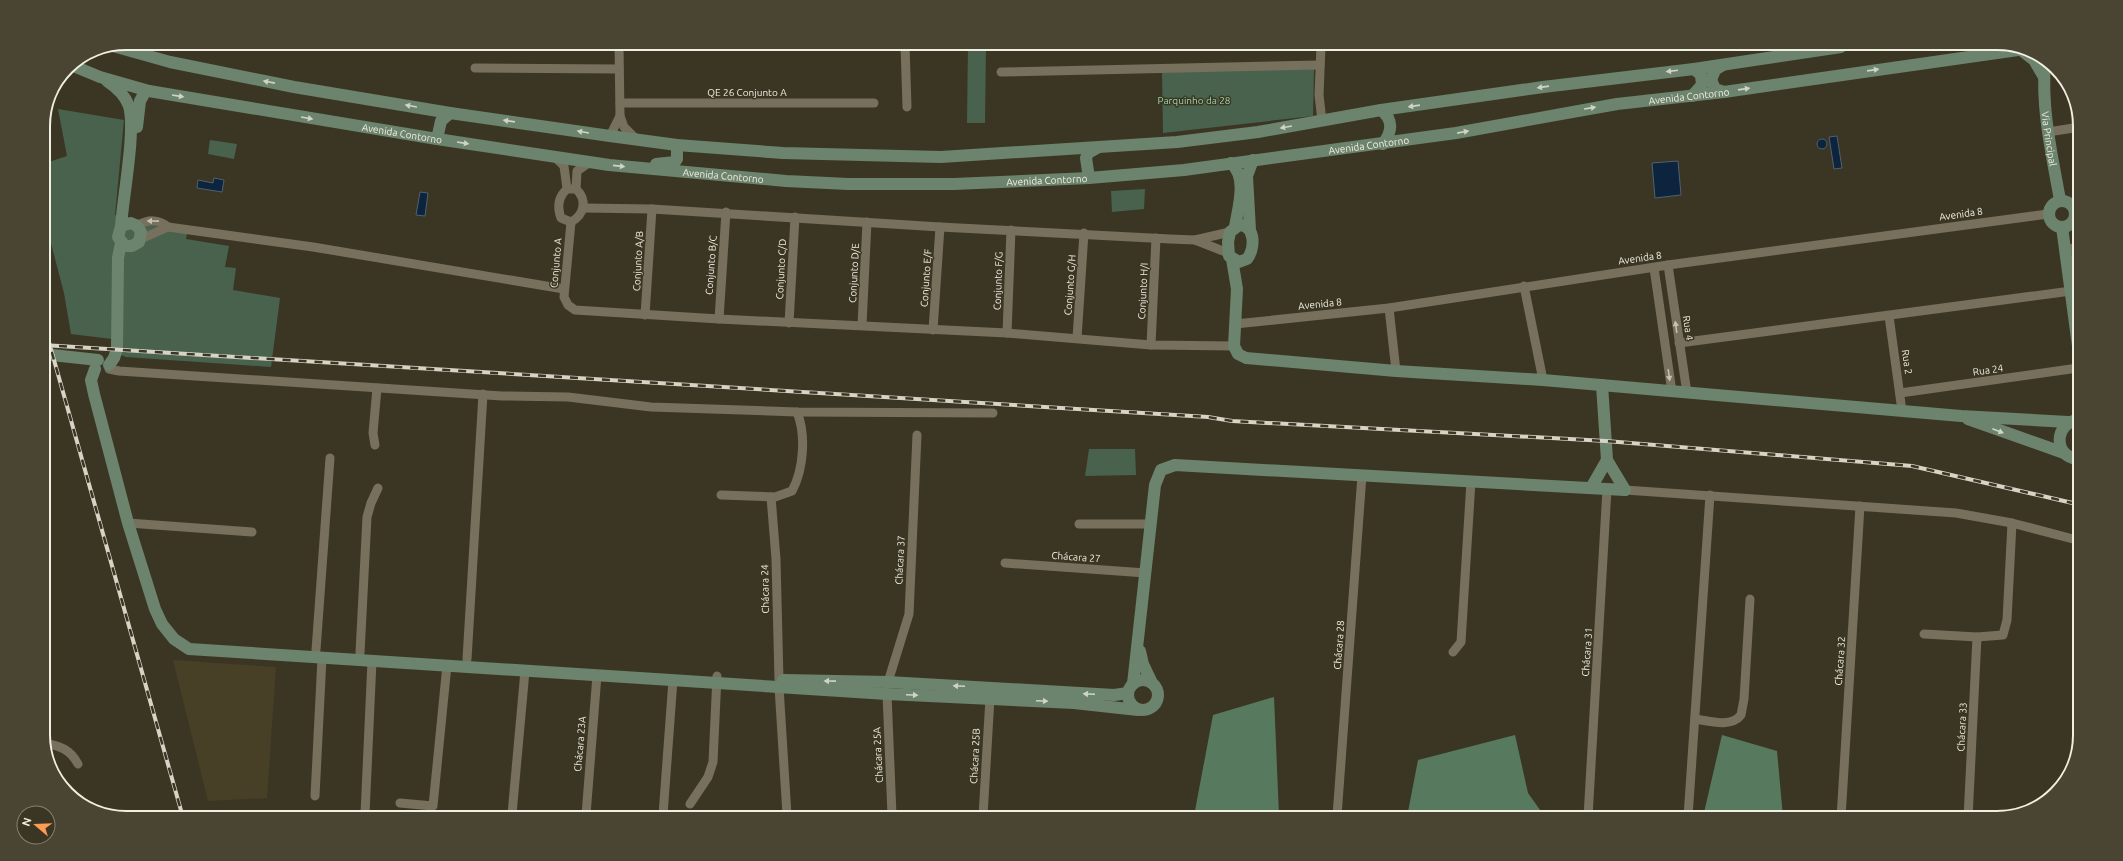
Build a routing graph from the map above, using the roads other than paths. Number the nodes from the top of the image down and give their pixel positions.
1 (127, 50) edge
2 (620, 50) edge
3 (905, 50) edge
4 (1321, 50) edge
5 (1822, 50) edge
6 (1998, 50) edge
7 (1980, 51) edge
8 (2034, 60) edge
9 (1320, 65) junction
10 (1724, 65) junction
11 (2045, 67) edge
12 (78, 68) edge
13 (475, 68) dead end
14 (619, 69) junction
15 (1694, 69) junction
16 (1001, 72) dead end
17 (100, 77) junction
18 (2044, 78) junction
19 (149, 91) junction
20 (1724, 92) junction
21 (1692, 96) junction
22 (620, 103) junction
23 (874, 103) dead end
24 (907, 108) dead end
25 (1381, 110) junction
26 (450, 113) junction
27 (620, 116) junction
28 (1322, 121) junction
29 (2073, 128) edge
30 (2048, 132) junction
31 (610, 136) junction
32 (437, 139) junction
33 (636, 139) junction
34 (1382, 144) junction
35 (677, 145) junction
36 (1097, 148) junction
37 (555, 157) junction
38 (1253, 160) junction
39 (590, 162) junction
40 (1231, 163) junction
41 (642, 169) junction
42 (1089, 178) junction
43 (571, 189) junction
44 (2060, 200) junction
45 (2073, 206) edge
46 (583, 208) junction
47 (652, 209) junction
48 (726, 212) junction
49 (2048, 214) junction
50 (795, 217) junction
51 (2073, 220) edge
52 (571, 222) junction
53 (867, 222) junction
54 (136, 225) junction
55 (122, 226) junction
56 (168, 227) junction
57 (940, 227) junction
58 (2062, 227) junction
59 (1233, 229) junction
60 (1011, 230) junction
61 (1250, 230) junction
62 (1084, 233) junction
63 (1156, 238) junction
64 (1195, 240) junction
65 (131, 243) junction
66 (2073, 249) edge
67 (2066, 250) junction
68 (1230, 256) junction
69 (1247, 260) junction
70 (1668, 265) junction
71 (1654, 268) junction
72 (1524, 286) junction
73 (564, 289) junction
74 (1237, 289) junction
75 (2072, 292) junction
76 (2073, 301) edge
77 (1389, 308) junction
78 (1674, 310) junction
79 (1660, 313) junction
80 (646, 315) junction
81 (1889, 316) junction
82 (719, 319) junction
83 (790, 323) junction
84 (1235, 324) junction
85 (862, 325) junction
86 (933, 330) junction
87 (1007, 333) junction
88 (1077, 338) junction
89 (1151, 345) junction
90 (1234, 346) junction
91 (1679, 346) junction
92 (1666, 352) junction
93 (50, 355) edge
94 (101, 366) junction
95 (2073, 369) edge
96 (1396, 370) junction
97 (1543, 380) junction
98 (1602, 385) junction
99 (377, 388) junction
100 (1672, 392) junction
101 (1687, 393) junction
102 (1900, 393) junction
103 (482, 394) junction
104 (1902, 411) junction
105 (797, 412) junction
106 (993, 413) dead end
107 (1961, 416) junction
108 (2073, 419) edge
109 (2073, 420) edge
110 (917, 435) dead end
111 (375, 445) dead end
112 (2064, 453) junction
113 (2073, 457) edge
114 (330, 458) dead end
115 (1607, 460) junction
116 (1362, 475) junction
117 (1471, 481) junction
118 (378, 488) dead end
119 (1591, 488) junction
120 (1607, 489) junction
121 (1625, 490) junction
122 (721, 495) dead end
123 (1710, 495) junction
124 (771, 498) junction
125 (1860, 506) junction
126 (128, 523) junction
127 (2012, 523) junction
128 (1079, 524) dead end
129 (1151, 524) junction
130 (252, 532) dead end
131 (2073, 539) edge
132 (1004, 563) dead end
133 (1146, 573) junction
134 (1750, 599) dead end
135 (1924, 634) dead end
136 (1977, 637) junction
137 (1139, 642) junction
138 (1453, 652) dead end
139 (360, 653) junction
140 (319, 654) junction
141 (467, 659) junction
142 (372, 661) junction
143 (447, 665) junction
144 (525, 671) junction
145 (596, 676) junction
146 (717, 679) junction
147 (673, 680) junction
148 (779, 683) junction
149 (1152, 683) junction
150 (887, 688) junction
151 (1130, 688) junction
152 (990, 698) junction
153 (1138, 710) junction
154 (1695, 719) junction
155 (50, 744) edge
156 (78, 764) dead end
157 (315, 796) dead end
158 (400, 802) dead end
159 (690, 804) dead end
160 (365, 811) edge
161 (512, 811) edge
162 (586, 811) edge
163 (663, 811) edge
164 (787, 811) edge
165 (892, 811) edge
166 (983, 811) edge
167 (1337, 811) edge
168 (1588, 811) edge
169 (1688, 811) edge
170 (1841, 811) edge
171 (1968, 811) edge

26 -> 1 street
2 - 14 street
3 - 24 street
4 - 9 street
5 - 10 street
6 - 7 street, Avenida Contorno
20 -> 7 street, Avenida Contorno
8 - 18 street, Via Principal
9 - 16 street
9 - 28 street
10 - 15 street
10 - 20 street
11 - 18 street, Via Principal
12 - 17 street, Avenida Contorno
13 - 14 street
14 - 22 street
15 - 21 street
15 -> 25 street
17 - 19 street, Avenida Contorno
17 - 55 street
18 - 30 street, Via Principal
19 -> 32 street, Avenida Contorno
19 - 54 street
20 - 21 street, Avenida Contorno
34 -> 21 street, Avenida Contorno
22 - 23 street, QE 26 Conjunto A
22 - 27 street
25 - 28 street
25 - 34 street
31 -> 26 street
26 - 32 street
27 - 31 street
27 - 33 street
28 -> 36 street
29 - 30 street
30 - 44 street, Via Principal
31 - 33 street
32 -> 37 street, Avenida Contorno
33 - 35 street
34 - 38 street, Avenida Contorno
35 - 36 street
35 - 41 street
36 - 42 street
37 - 39 street, Avenida Contorno
37 - 43 street
38 - 40 street, Avenida Contorno
38 - 61 street
39 -> 41 street, Avenida Contorno
39 - 43 street
40 - 42 street, Avenida Contorno
40 - 59 street
41 - 42 street, Avenida Contorno
43 - 46 street
43 - 52 street
44 - 45 street
44 - 49 street
46 - 47 street
46 - 52 street
47 - 48 street
47 - 80 street, Conjunto A/B
48 - 50 street
48 - 82 street, Conjunto B/C
49 - 58 street
49 - 70 street, Avenida 8
50 - 53 street
50 - 83 street, Conjunto C/D
51 - 58 street
52 - 73 street, Conjunto A
53 - 57 street
53 - 85 street, Conjunto D/E
54 - 55 street
56 -> 54 street
54 - 65 street
55 - 65 street
56 - 65 street
56 - 73 street
57 - 60 street
57 - 86 street, Conjunto E/F
58 - 67 street
59 - 61 street
59 - 64 street
59 - 68 street
60 - 62 street
60 - 87 street, Conjunto F/G
61 - 69 street
62 - 63 street
62 - 88 street, Conjunto G/H
63 - 64 street
63 - 89 street, Conjunto H/I
64 - 68 street
65 - 94 street
66 - 67 street
67 - 75 street
68 - 69 street
68 - 74 street
69 - 74 street
70 - 71 street, Avenida 8
70 - 78 street, Rua 4
71 - 72 street, Avenida 8
71 - 79 street
72 - 77 street, Avenida 8
72 - 97 street
73 - 80 street, Conjunto A
74 - 84 street
75 - 76 street
75 - 81 street
77 - 84 street, Avenida 8
77 - 96 street
78 - 79 street
91 -> 78 street, Rua 4
79 - 92 street
80 - 82 street
81 - 91 street
81 - 102 street, Rua 2
82 - 83 street
83 - 85 street
84 - 90 street
85 - 86 street
86 - 87 street
87 - 88 street
88 - 89 street
89 - 90 street
90 - 96 street
91 - 92 street
91 - 101 street, Rua 4
92 -> 100 street
93 - 94 street
94 - 99 street
94 - 126 street
95 - 102 street, Rua 24
96 - 97 street
97 - 98 street
98 - 100 street
98 - 115 street
99 - 103 street
99 - 111 street
100 - 101 street
101 - 104 street
102 - 104 street, Rua 2
103 - 105 street
103 - 141 street
104 - 107 street
105 - 106 street
105 - 124 street
107 - 108 street
107 -> 112 street
109 - 112 street
110 - 150 street, Chácara 37
112 - 113 street
114 - 140 street
115 - 119 street
115 - 121 street
116 - 117 street
116 - 129 street
116 - 167 street, Chácara 28
117 - 119 street
117 - 138 street
118 - 139 street
119 - 120 street
120 - 121 street
120 - 168 street, Chácara 31
121 - 123 street
122 - 124 street
123 - 125 street
123 - 154 street
124 - 148 street, Chácara 24
125 - 127 street
125 - 170 street, Chácara 32
126 - 130 street
126 - 140 street
127 - 131 street
127 - 136 street
128 - 129 street
129 - 133 street
132 - 133 street, Chácara 27
133 - 137 street
134 - 154 street
135 - 136 street
136 - 171 street, Chácara 33
137 - 149 street
137 - 151 street
139 - 140 street
139 - 141 street
140 - 142 street
140 - 157 street
141 - 146 street
142 - 143 street
142 - 160 street
143 - 144 street
143 - 158 street
144 - 145 street
144 - 161 street
145 - 147 street
145 - 162 street, Chácara 23A
146 - 147 street
146 - 148 street
146 - 159 street
147 - 163 street
148 - 150 street
148 - 164 street, Chácara 24
149 - 151 street
149 - 153 street
151 -> 150 street
150 -> 152 street
150 - 165 street, Chácara 25A
151 - 153 street
152 -> 153 street
152 - 166 street, Chácara 25B
154 - 169 street
155 - 156 street

